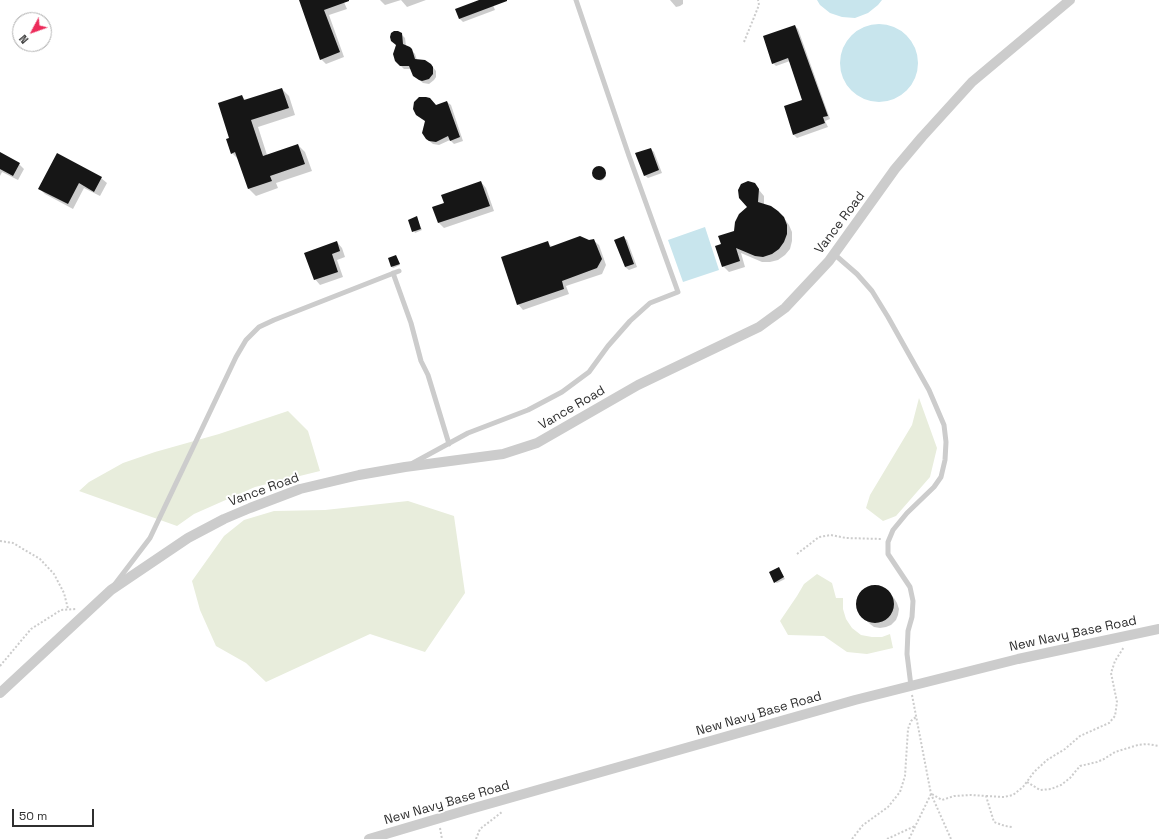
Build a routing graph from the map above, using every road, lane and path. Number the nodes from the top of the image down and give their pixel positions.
1 (576, 0) edge
2 (758, 0) edge
3 (1070, 0) edge
4 (744, 42) dead end
5 (834, 254) junction
6 (399, 271) dead end
7 (393, 273) junction
8 (449, 444) junction
9 (405, 467) junction
10 (889, 540) junction
11 (0, 541) edge
12 (797, 554) dead end
13 (110, 590) junction
14 (91, 608) junction
15 (68, 610) junction
16 (1159, 629) edge
17 (1131, 635) junction
18 (0, 666) edge
19 (911, 686) junction
20 (0, 693) edge
21 (916, 717) junction
22 (1159, 746) edge
23 (1027, 782) junction
24 (931, 794) junction
25 (986, 796) junction
26 (502, 812) dead end
27 (915, 826) junction
28 (1012, 827) dead end
29 (369, 839) edge
30 (476, 839) edge
31 (852, 839) edge
32 (887, 839) edge
33 (909, 839) edge
34 (951, 839) edge

1 - 8 lane
2 - 4 path
3 - 5 street, Vance Road
5 - 9 street, Vance Road
5 - 10 lane
6 - 7 lane
7 - 8 lane
7 - 13 lane
8 - 9 lane
9 - 13 street, Vance Road
10 - 12 path
10 - 19 lane
11 - 15 path
13 - 14 street, Vance Road
14 - 15 path
14 - 20 street, Vance Road
15 - 18 path
16 - 17 street, New Navy Base Road
17 - 19 street, New Navy Base Road
17 - 23 path
19 - 21 path
19 - 29 street, New Navy Base Road
21 - 24 path
21 - 31 path
22 - 23 path
23 - 25 path
24 - 25 path
24 - 27 path
24 - 34 path
25 - 28 path
26 - 30 path
27 - 32 path
27 - 33 path

